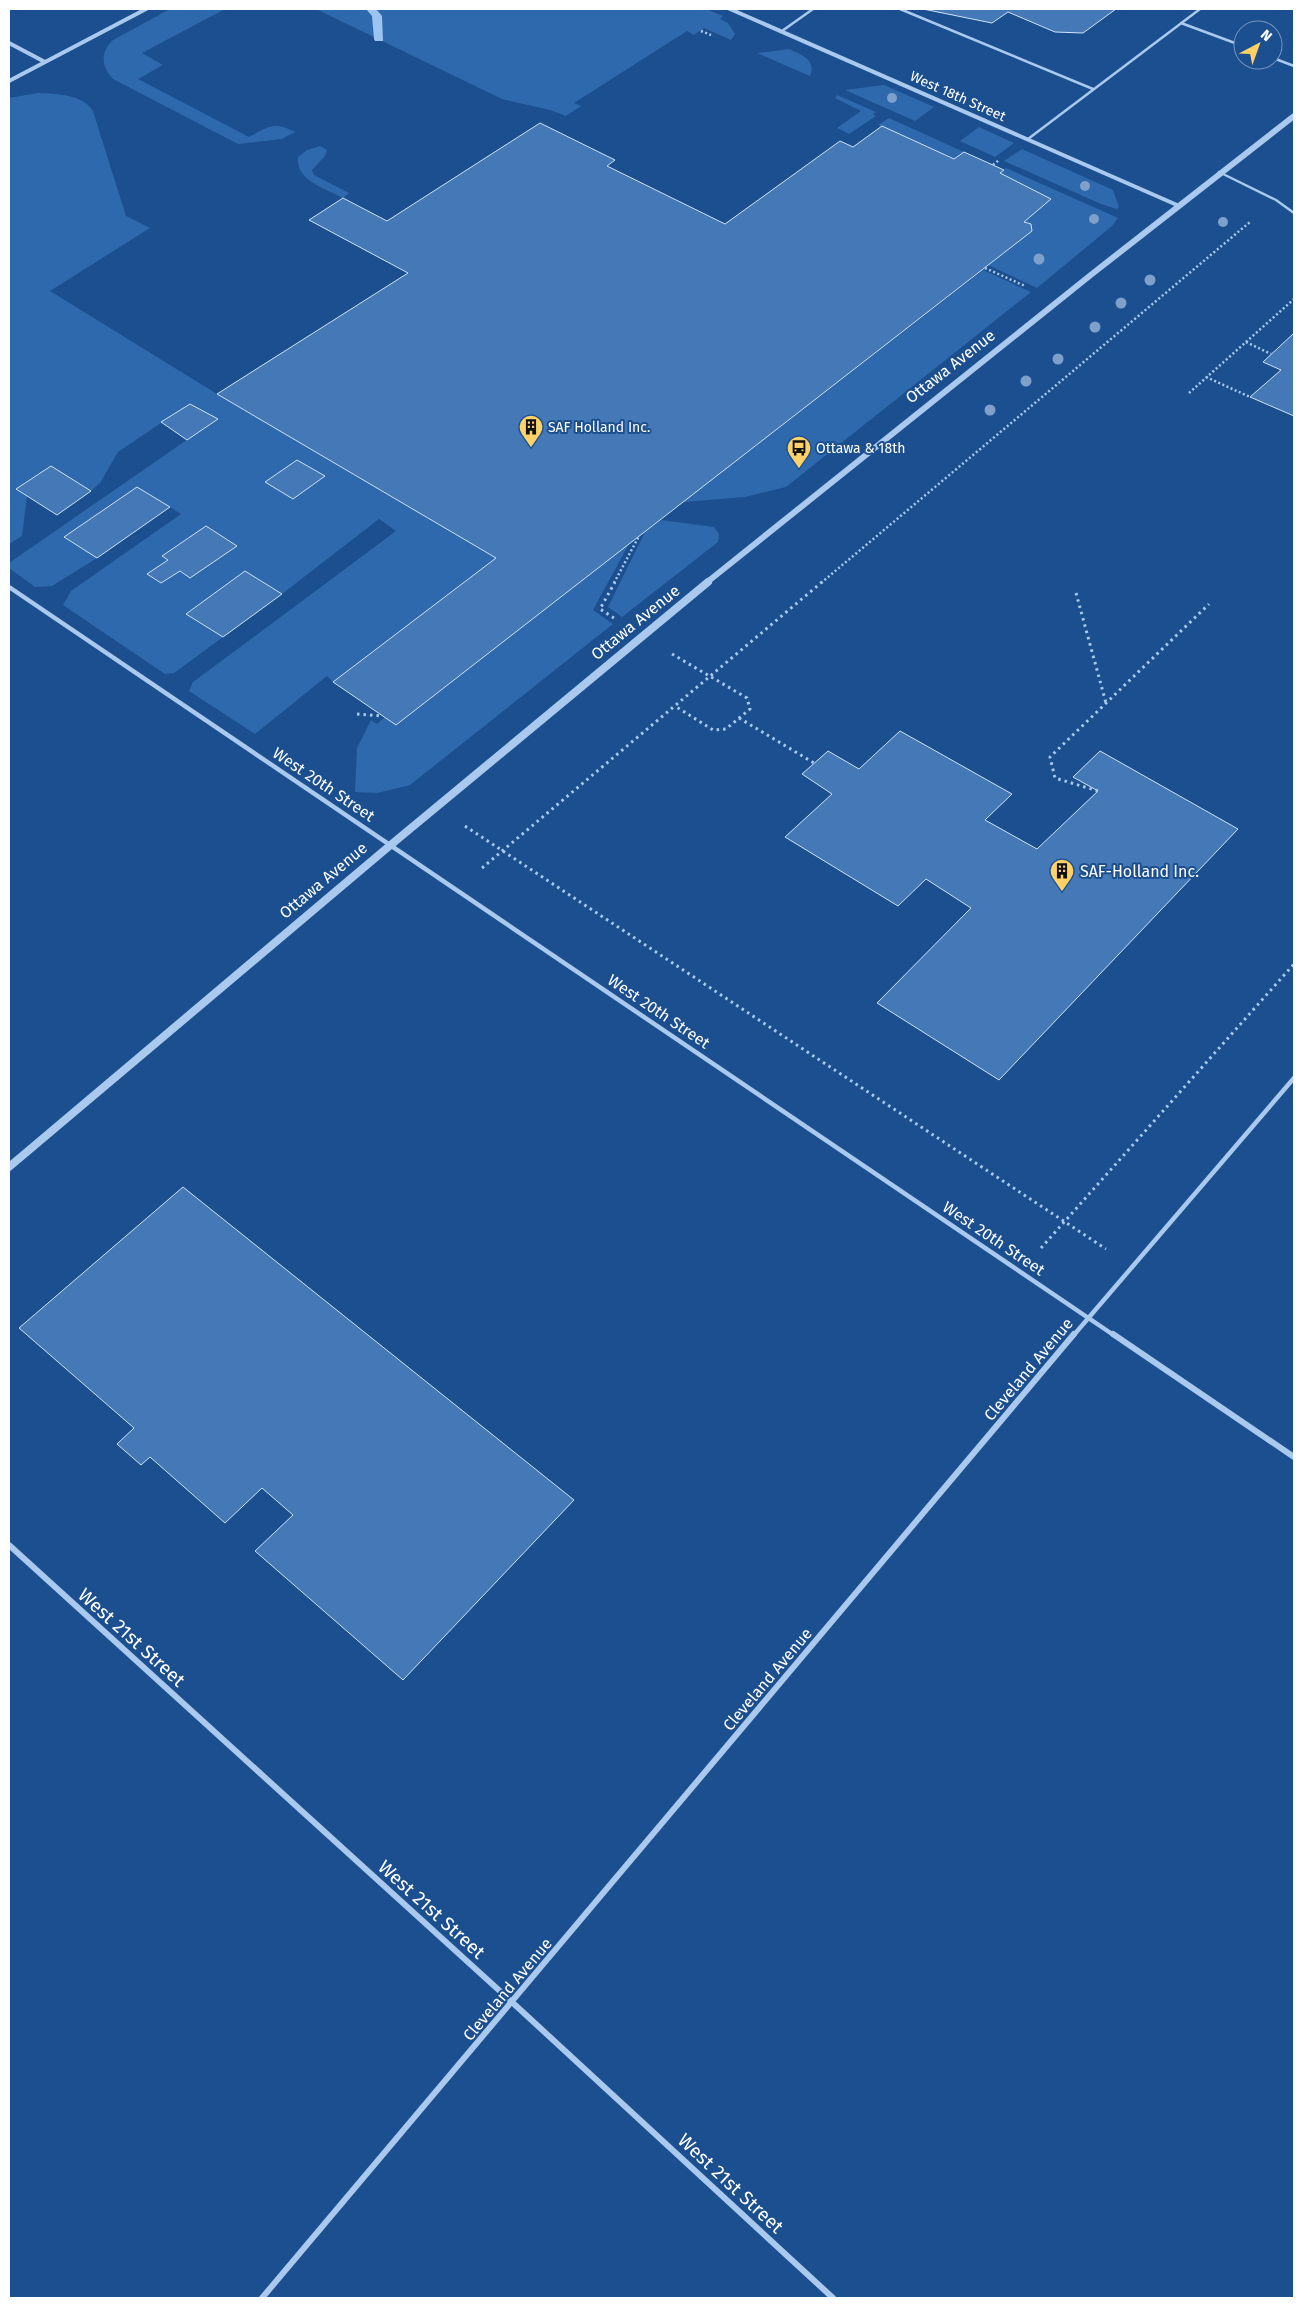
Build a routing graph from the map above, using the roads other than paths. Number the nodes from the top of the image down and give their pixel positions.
1 (146, 9) edge
2 (730, 9) edge
3 (813, 9) edge
4 (900, 9) edge
5 (1200, 9) edge
6 (1182, 22) junction
7 (782, 31) junction
8 (1233, 42) edge
9 (9, 43) edge
10 (45, 62) junction
11 (9, 81) edge
12 (1093, 89) junction
13 (1294, 116) edge
14 (1028, 139) junction
15 (1219, 172) junction
16 (1177, 205) junction
17 (1294, 213) edge
18 (9, 587) edge
19 (390, 843) junction
20 (1294, 1078) edge
21 (9, 1167) edge
22 (1089, 1318) junction
23 (1294, 1457) edge
24 (9, 1545) edge
25 (513, 2003) junction
26 (262, 2298) edge
27 (833, 2298) edge

1 - 10 street
2 - 7 street, West 18th Street
3 - 7 lane
4 - 12 lane
5 - 6 lane
6 - 8 lane
6 - 12 lane
7 - 14 street, West 18th Street
9 - 10 street
10 - 11 street
12 - 14 lane
13 - 15 street, Ottawa Avenue
14 - 16 street, West 18th Street
15 - 16 street, Ottawa Avenue
15 - 17 lane
16 - 19 street, Ottawa Avenue
18 - 19 street, West 20th Street
19 - 21 street, Ottawa Avenue
19 - 22 street, West 20th Street
20 - 22 street, Cleveland Avenue
22 - 23 street, West 20th Street
22 - 25 street, Cleveland Avenue
24 - 25 street, West 21st Street
25 - 26 street, Cleveland Avenue
25 - 27 street, West 21st Street

